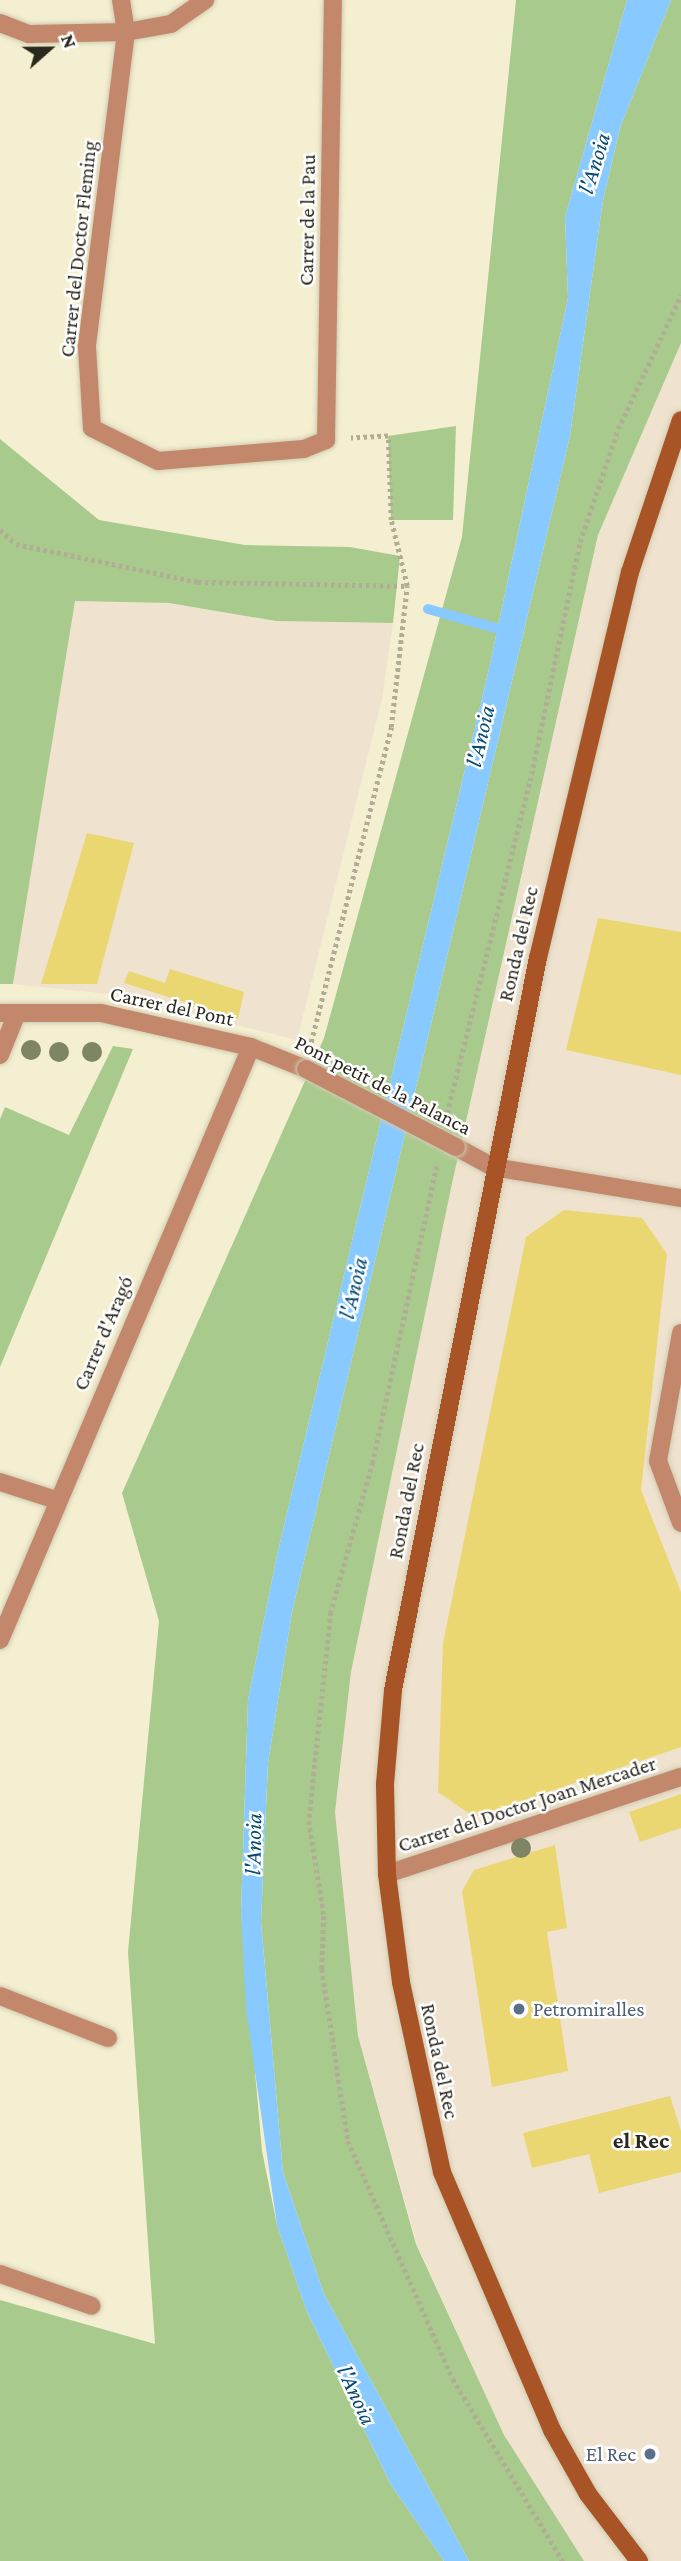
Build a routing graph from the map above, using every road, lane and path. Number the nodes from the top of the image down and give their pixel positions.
1 (121, 0) edge
2 (205, 0) edge
3 (333, 0) edge
4 (0, 23) edge
5 (126, 32) junction
6 (681, 420) edge
7 (326, 440) junction
8 (0, 530) edge
9 (407, 586) junction
10 (8, 1013) edge
11 (251, 1047) junction
12 (0, 1055) edge
13 (304, 1068) junction
14 (493, 1167) junction
15 (681, 1198) edge
16 (681, 1333) edge
17 (0, 1482) edge
18 (56, 1500) junction
19 (681, 1523) edge
20 (0, 1640) edge
21 (681, 1777) edge
22 (387, 1874) junction
23 (0, 1996) edge
24 (108, 2038) dead end
25 (0, 2274) edge
26 (92, 2306) dead end
27 (639, 2561) edge

1 - 5 street, Carrer del Doctor Fleming
2 - 5 street
3 - 7 street, Carrer de la Pau
4 - 5 street
5 - 7 street, Carrer del Doctor Fleming
6 - 14 street, Ronda del Rec
7 - 9 path
8 - 9 path
9 - 13 path
10 - 11 street, Carrer del Pont
10 - 12 street
11 - 13 street, Pont petit de la Palanca
11 - 18 street, Carrer d'Aragó
13 - 14 street, Pont petit de la Palanca, bridge
14 - 15 street, Pont petit de la Palanca
14 - 22 street, Ronda del Rec
16 - 19 street
17 - 18 street
18 - 20 street, Carrer d'Aragó
21 - 22 street, Carrer del Doctor Joan Mercader
22 - 27 street, Ronda del Rec
23 - 24 street
25 - 26 street

